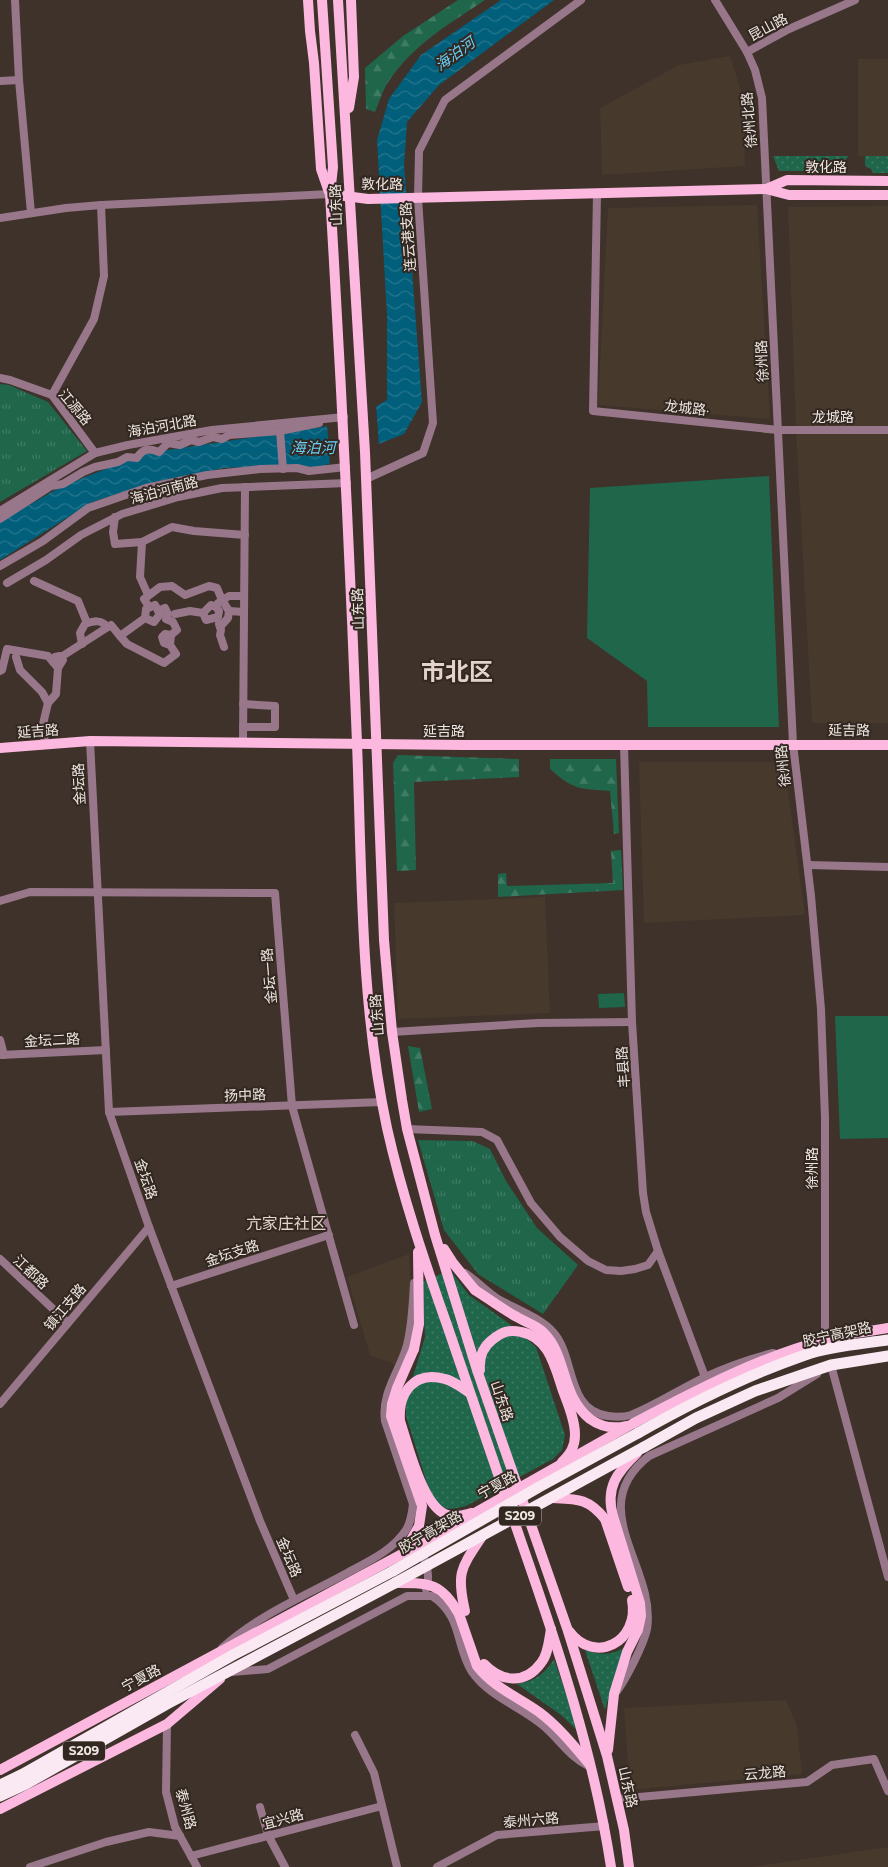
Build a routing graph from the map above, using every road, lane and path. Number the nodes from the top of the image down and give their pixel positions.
1 (15, 0) edge
2 (308, 0) edge
3 (322, 0) edge
4 (338, 0) edge
5 (351, 0) edge
6 (581, 0) edge
7 (715, 0) edge
8 (855, 0) edge
9 (747, 52) junction
10 (19, 80) junction
11 (0, 81) edge
12 (346, 126) junction
13 (888, 180) edge
14 (766, 189) junction
15 (330, 194) junction
16 (598, 194) junction
17 (888, 195) edge
18 (349, 196) junction
19 (418, 198) junction
20 (101, 205) junction
21 (31, 214) junction
22 (0, 218) edge
23 (0, 378) edge
24 (52, 395) junction
25 (344, 417) junction
26 (330, 418) junction
27 (778, 430) junction
28 (888, 430) edge
29 (280, 431) junction
30 (95, 453) junction
31 (346, 463) junction
32 (283, 469) junction
33 (366, 479) junction
34 (347, 483) junction
35 (245, 487) junction
36 (0, 511) edge
37 (115, 517) junction
38 (0, 519) edge
39 (245, 535) junction
40 (142, 542) junction
41 (0, 566) edge
42 (34, 581) dead end
43 (7, 583) dead end
44 (148, 596) junction
45 (244, 596) junction
46 (222, 600) junction
47 (214, 606) junction
48 (149, 607) junction
49 (158, 611) junction
50 (229, 611) junction
51 (202, 612) junction
52 (244, 612) junction
53 (172, 617) junction
54 (145, 618) junction
55 (216, 618) junction
56 (87, 623) junction
57 (108, 627) junction
58 (220, 627) junction
59 (120, 636) junction
60 (82, 644) junction
61 (224, 647) dead end
62 (4, 649) edge
63 (16, 657) dead end
64 (56, 665) junction
65 (0, 671) edge
66 (48, 703) junction
67 (243, 704) junction
68 (243, 727) junction
69 (90, 741) junction
70 (244, 743) junction
71 (45, 744) junction
72 (357, 744) junction
73 (793, 744) junction
74 (888, 744) edge
75 (377, 745) junction
76 (624, 745) junction
77 (0, 748) edge
78 (808, 865) junction
79 (888, 867) edge
80 (98, 891) junction
81 (0, 901) edge
82 (632, 1022) junction
83 (392, 1032) junction
84 (0, 1040) edge
85 (106, 1050) junction
86 (2, 1055) edge
87 (382, 1102) junction
88 (292, 1106) junction
89 (110, 1112) junction
90 (407, 1129) junction
91 (149, 1227) junction
92 (329, 1235) junction
93 (435, 1235) junction
94 (418, 1241) junction
95 (658, 1251) junction
96 (0, 1260) edge
97 (456, 1268) junction
98 (171, 1286) junction
99 (68, 1323) junction
100 (354, 1325) dead end
101 (888, 1328) edge
102 (825, 1339) junction
103 (888, 1340) edge
104 (794, 1349) junction
105 (888, 1356) edge
106 (830, 1365) junction
107 (705, 1377) junction
108 (481, 1381) junction
109 (470, 1392) junction
110 (0, 1404) edge
111 (620, 1416) junction
112 (636, 1428) junction
113 (644, 1447) junction
114 (637, 1465) junction
115 (556, 1468) junction
116 (552, 1498) junction
117 (478, 1512) junction
118 (609, 1517) junction
119 (483, 1535) junction
120 (401, 1537) junction
121 (404, 1553) junction
122 (391, 1566) junction
123 (888, 1577) edge
124 (395, 1583) junction
125 (422, 1595) junction
126 (294, 1600) junction
127 (462, 1613) junction
128 (552, 1628) junction
129 (567, 1628) junction
130 (214, 1654) junction
131 (227, 1673) junction
132 (614, 1694) junction
133 (167, 1724) junction
134 (355, 1735) dead end
135 (607, 1756) junction
136 (593, 1769) junction
137 (0, 1770) edge
138 (0, 1785) edge
139 (888, 1791) edge
140 (0, 1796) edge
141 (617, 1799) junction
142 (382, 1806) junction
143 (260, 1807) dead end
144 (0, 1809) edge
145 (605, 1826) junction
146 (180, 1836) junction
147 (268, 1836) junction
148 (191, 1856) junction
149 (30, 1867) edge
150 (197, 1867) edge
151 (285, 1867) edge
152 (397, 1867) edge
153 (438, 1867) edge
154 (610, 1867) edge
155 (629, 1867) edge

1 - 10 street
2 - 15 main road, 山东路
3 - 15 main road, 山东路
4 - 12 main road, 山东路
5 - 12 main road, 山东路
6 - 19 street, 连云港支路
7 - 9 street, 徐州北路
8 - 9 street, 昆山路
9 - 14 street, 徐州北路
10 - 11 street
10 - 21 street
12 - 18 main road, 山东路
13 - 14 main road, 敦化路
14 - 16 main road, 敦化路
14 - 17 main road, 敦化路
14 - 27 street, 徐州路
15 - 18 main road, 敦化路
15 - 20 street, 敦化路
15 - 25 main road, 山东路
16 - 19 main road, 敦化路
16 - 27 street, 龙城路·
18 - 19 main road, 敦化路
18 - 33 main road, 山东路
19 - 33 street, 连云港支路
20 - 21 street, 敦化路
20 - 24 street
21 - 22 street, 敦化路
23 - 24 street, 江源路
24 - 30 street, 江源路
25 - 26 street, 海泊河北路
25 - 31 main road, 山东路
26 - 29 street
26 - 30 street, 海泊河北路
27 - 28 street, 龙城路
27 - 73 street, 徐州路
29 - 32 street
29 - 38 street
30 - 36 street, 海泊河北路
31 - 32 street
31 - 34 main road, 山东路
32 - 41 street
33 - 75 main road, 山东路
34 - 35 street, 海泊河南路
34 - 72 main road, 山东路
35 - 37 street, 海泊河南路
35 - 39 street
37 - 40 street
37 - 43 street, 海泊河南路
39 - 40 street
39 - 45 street
40 - 44 street
42 - 56 street
44 - 46 street
44 - 48 street
45 - 46 street
45 - 52 street
46 - 47 street
46 - 50 street
47 - 51 street
47 - 55 street
48 - 49 street
48 - 54 street
49 - 53 street
49 - 54 street
50 - 52 street
50 - 58 street
51 - 53 street
51 - 55 street
52 - 67 street
53 - 59 street
54 - 59 street
55 - 58 street
56 - 57 street
56 - 60 street
57 - 59 street
57 - 60 street
58 - 61 street
60 - 64 street
62 - 64 street
62 - 65 street
63 - 66 street
64 - 66 street
66 - 71 street
67 - 68 street
67 - 68 street
68 - 70 street
69 - 70 main road, 延吉路
69 - 71 main road, 延吉路
69 - 80 street, 金坛路
70 - 72 main road, 延吉路
71 - 77 main road, 延吉路
72 - 75 main road, 延吉路
72 - 87 main road, 山东路
73 - 74 main road, 延吉路
73 - 76 main road, 延吉路
73 - 78 street, 徐州路
75 - 76 main road, 延吉路
75 - 83 main road, 山东路
76 - 82 street, 丰县路
78 - 79 street
78 - 102 street, 徐州路
80 - 81 street, 金坛一路
80 - 85 street, 金坛路
80 - 88 street, 金坛一路
82 - 83 street
82 - 95 street, 丰县路
83 - 90 main road, 山东路
84 - 86 street
85 - 86 street, 金坛二路
85 - 89 street, 金坛路
87 - 88 street, 扬中路
87 - 94 main road, 山东路
88 - 89 street, 扬中路
88 - 92 street, 金坛一路
89 - 91 street, 金坛路
90 - 93 main road, 山东路
90 - 95 street
91 - 98 street, 金坛路
91 - 99 street, 镇江支路
92 - 98 street, 金坛支路
92 - 100 street, 金坛一路
93 - 97 main road
93 - 108 main road, 山东路
94 - 109 main road, 山东路
94 - 120 street
94 - 121 main road, bridge
95 - 107 street, 丰县路
96 - 99 street, 江都路
97 - 111 street
97 - 112 main road, bridge
98 - 126 street, 金坛路
99 - 110 street, 镇江支路
101 - 102 main road, 宁夏路
102 - 104 main road, 宁夏路
103 - 112 highway, 胶宁高架路 / S209
104 - 107 street
104 - 112 main road, 宁夏路
105 - 106 highway, 胶宁高架路 / S209
106 - 113 highway, 胶宁高架路 / S209
106 - 114 street
106 - 123 street
107 - 111 street
108 - 115 main road, bridge
108 - 129 main road, 山东路
109 - 117 main road, bridge
109 - 128 main road, 山东路
111 - 114 street
112 - 115 main road, 宁夏路, bridge
112 - 122 highway, 胶宁高架路 / S209, bridge
113 - 116 highway, 胶宁高架路 / S209, bridge
113 - 118 main road, bridge
114 - 132 street
115 - 117 main road, 宁夏路, bridge
116 - 118 main road, bridge
116 - 119 highway, 胶宁高架路 / S209, bridge
117 - 121 main road, 宁夏路, bridge
118 - 129 main road
118 - 132 main road
119 - 124 highway, 胶宁高架路 / S209, bridge
119 - 127 main road, bridge
120 - 125 street
120 - 126 street
121 - 122 main road, 宁夏路
122 - 130 main road, 宁夏路
122 - 138 highway, 胶宁高架路 / S209
124 - 127 main road, bridge
124 - 131 highway, 胶宁高架路 / S209
125 - 131 street
125 - 136 street
126 - 130 street
127 - 128 main road
127 - 136 main road
128 - 136 main road, 山东路
129 - 135 main road, 山东路
130 - 137 main road, 宁夏路
131 - 133 main road
131 - 140 highway, 胶宁高架路 / S209
132 - 135 main road
133 - 144 main road
133 - 146 street, 泰州路
134 - 142 street
135 - 141 main road, 山东路
136 - 145 main road, 山东路
139 - 141 street, 云龙路
141 - 155 main road, 山东路
142 - 147 street, 宜兴路
142 - 152 street
143 - 147 street
145 - 153 street, 泰州六路
145 - 154 main road, 山东路
146 - 148 street, 泰州路
146 - 149 street
147 - 148 street, 宜兴路
147 - 151 street
148 - 150 street, 泰州路

